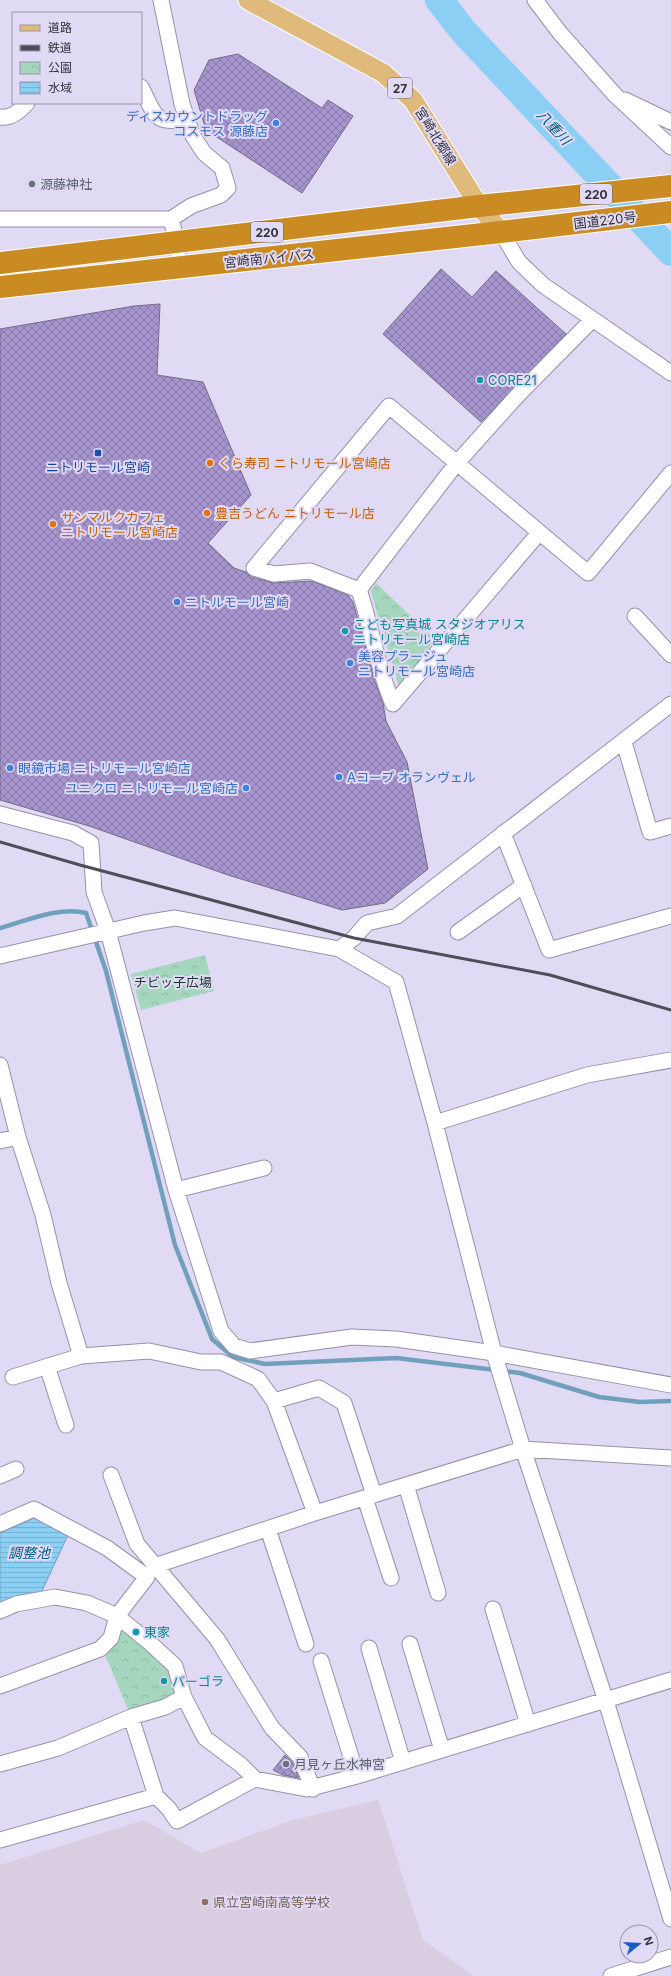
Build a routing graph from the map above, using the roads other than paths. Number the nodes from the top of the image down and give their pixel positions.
1 (162, 0) edge
2 (248, 0) edge
3 (534, 0) edge
4 (142, 89) edge
5 (614, 95) junction
6 (26, 104) edge
7 (0, 117) edge
8 (187, 119) junction
9 (671, 122) edge
10 (671, 147) edge
11 (671, 186) edge
12 (521, 202) joint
13 (479, 206) junction
14 (671, 212) edge
15 (0, 219) edge
16 (171, 219) junction
17 (539, 228) joint
18 (501, 232) junction
19 (177, 242) junction
20 (0, 263) edge
21 (179, 268) junction
22 (0, 287) edge
23 (592, 320) junction
24 (671, 373) edge
25 (456, 464) junction
26 (671, 473) edge
27 (539, 532) junction
28 (359, 590) junction
29 (635, 616) dead end
30 (671, 655) edge
31 (671, 704) edge
32 (624, 742) junction
33 (0, 814) edge
34 (671, 826) edge
35 (503, 833) junction
36 (524, 885) junction
37 (671, 916) edge
38 (108, 931) junction
39 (458, 932) dead end
40 (339, 949) junction
41 (0, 956) edge
42 (671, 1060) edge
43 (0, 1065) edge
44 (435, 1123) junction
45 (18, 1137) junction
46 (0, 1141) edge
47 (264, 1168) dead end
48 (176, 1190) junction
49 (494, 1352) junction
50 (81, 1356) junction
51 (47, 1366) junction
52 (13, 1377) dead end
53 (671, 1385) edge
54 (274, 1402) junction
55 (66, 1426) dead end
56 (523, 1449) junction
57 (671, 1458) edge
58 (16, 1469) dead end
59 (111, 1475) dead end
60 (0, 1476) edge
61 (406, 1485) junction
62 (370, 1496) junction
63 (315, 1514) junction
64 (0, 1524) edge
65 (268, 1529) junction
66 (154, 1566) junction
67 (391, 1578) dead end
68 (438, 1593) dead end
69 (493, 1609) dead end
70 (0, 1610) edge
71 (117, 1616) junction
72 (306, 1644) dead end
73 (410, 1644) dead end
74 (369, 1648) dead end
75 (321, 1661) dead end
76 (671, 1680) edge
77 (0, 1686) edge
78 (184, 1697) junction
79 (606, 1701) junction
80 (131, 1717) junction
81 (528, 1724) junction
82 (442, 1750) junction
83 (403, 1762) junction
84 (0, 1764) edge
85 (357, 1776) junction
86 (255, 1779) junction
87 (313, 1789) junction
88 (156, 1796) junction
89 (0, 1840) edge
90 (671, 1919) edge
91 (671, 1957) edge
92 (611, 1976) edge

1 - 8 street
2 - 13 main road, 宮崎北郷線 / 27
3 - 5 street
4 - 8 street
5 - 9 street
5 - 10 street
6 - 7 street
8 - 16 street
11 - 12 highway, 国道220号 / 220
12 - 13 highway, 宮崎南バイパス / 220
13 - 18 main road, 宮崎北郷線 / 27
13 - 19 highway, 宮崎南バイパス / 220
14 - 17 highway, 国道220号 / 220
15 - 16 street
16 - 19 street
17 - 18 highway, 宮崎南バイパス / 220
18 - 21 highway, 宮崎南バイパス / 220
18 - 23 street
19 - 20 highway, 宮崎南バイパス / 220
19 - 21 street
21 - 22 highway, 宮崎南バイパス / 220
23 - 24 street
23 - 25 street
25 - 27 street
25 - 28 street
25 - 28 street
26 - 27 street
27 - 28 street
29 - 30 street
31 - 32 street
32 - 34 street
32 - 35 street
33 - 38 street
35 - 36 street
35 - 40 street
36 - 37 street
36 - 39 street
38 - 40 street
38 - 41 street
38 - 48 street
40 - 44 street
42 - 44 street
43 - 45 street
44 - 49 street
45 - 46 street
45 - 50 street
47 - 48 street
48 - 49 street
49 - 53 street
49 - 56 street
50 - 51 street
50 - 54 street
51 - 52 street
51 - 55 street
54 - 62 street
54 - 63 street
56 - 57 street
56 - 61 street
56 - 79 street
58 - 60 street
59 - 66 street
61 - 62 street
61 - 68 street
62 - 63 street
62 - 67 street
63 - 65 street
64 - 71 street
65 - 66 street
65 - 72 street
66 - 87 street
69 - 81 street
70 - 71 street
71 - 77 street
71 - 78 street
73 - 82 street
74 - 83 street
75 - 85 street
76 - 79 street
78 - 80 street
78 - 86 street
79 - 81 street
79 - 90 street
80 - 84 street
80 - 88 street
81 - 82 street
82 - 83 street
83 - 85 street
85 - 87 street
86 - 87 street
86 - 88 street
88 - 89 street
91 - 92 street

